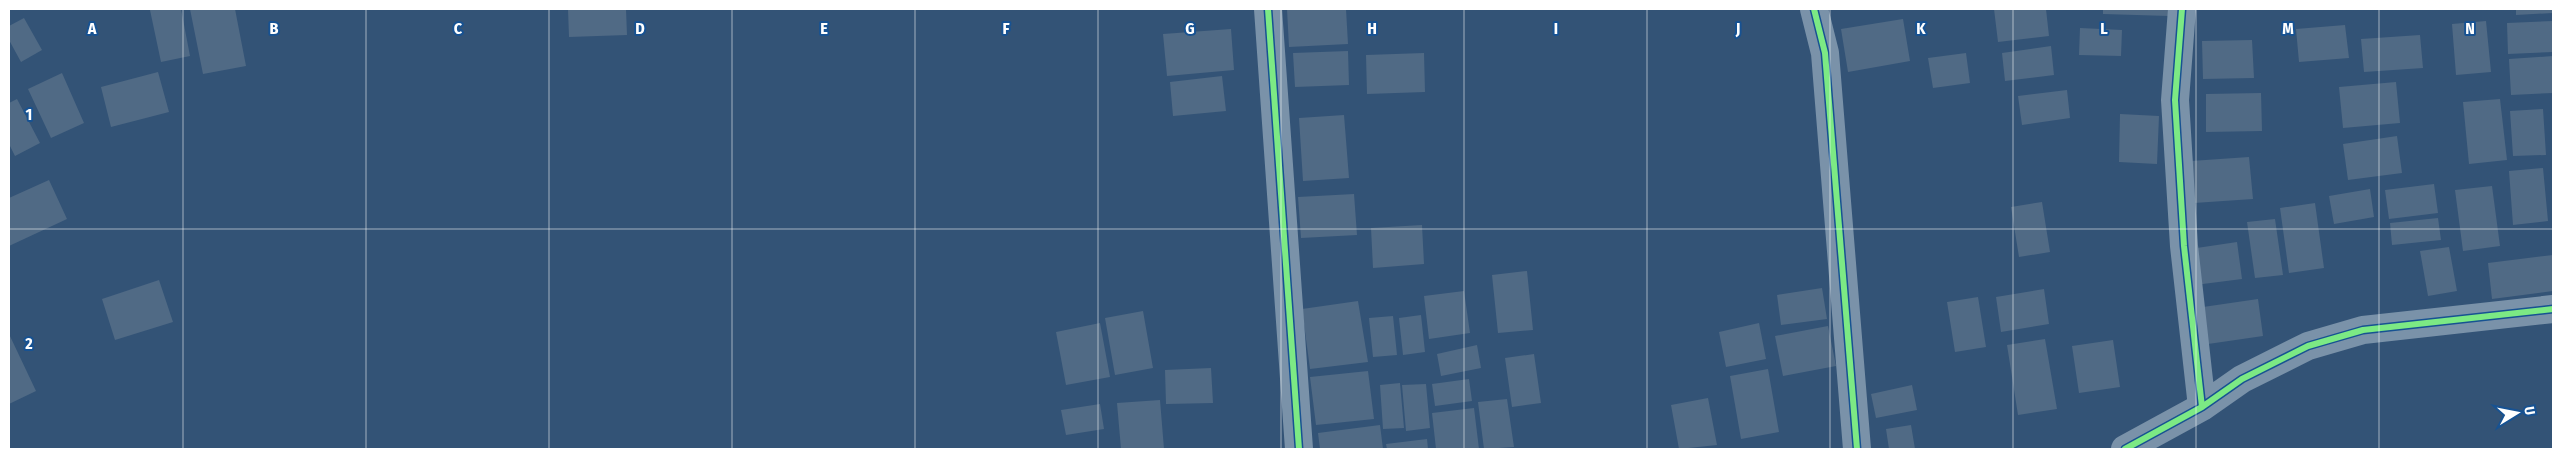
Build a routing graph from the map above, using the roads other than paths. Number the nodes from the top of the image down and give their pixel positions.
1 (1268, 9) edge
2 (1814, 9) edge
3 (2182, 9) edge
4 (2553, 309) edge
5 (2202, 406) junction
6 (1299, 449) edge
7 (1857, 449) edge
8 (2125, 449) edge

1 - 6 street
2 - 7 street
3 - 5 street
4 - 5 street
5 - 8 street

